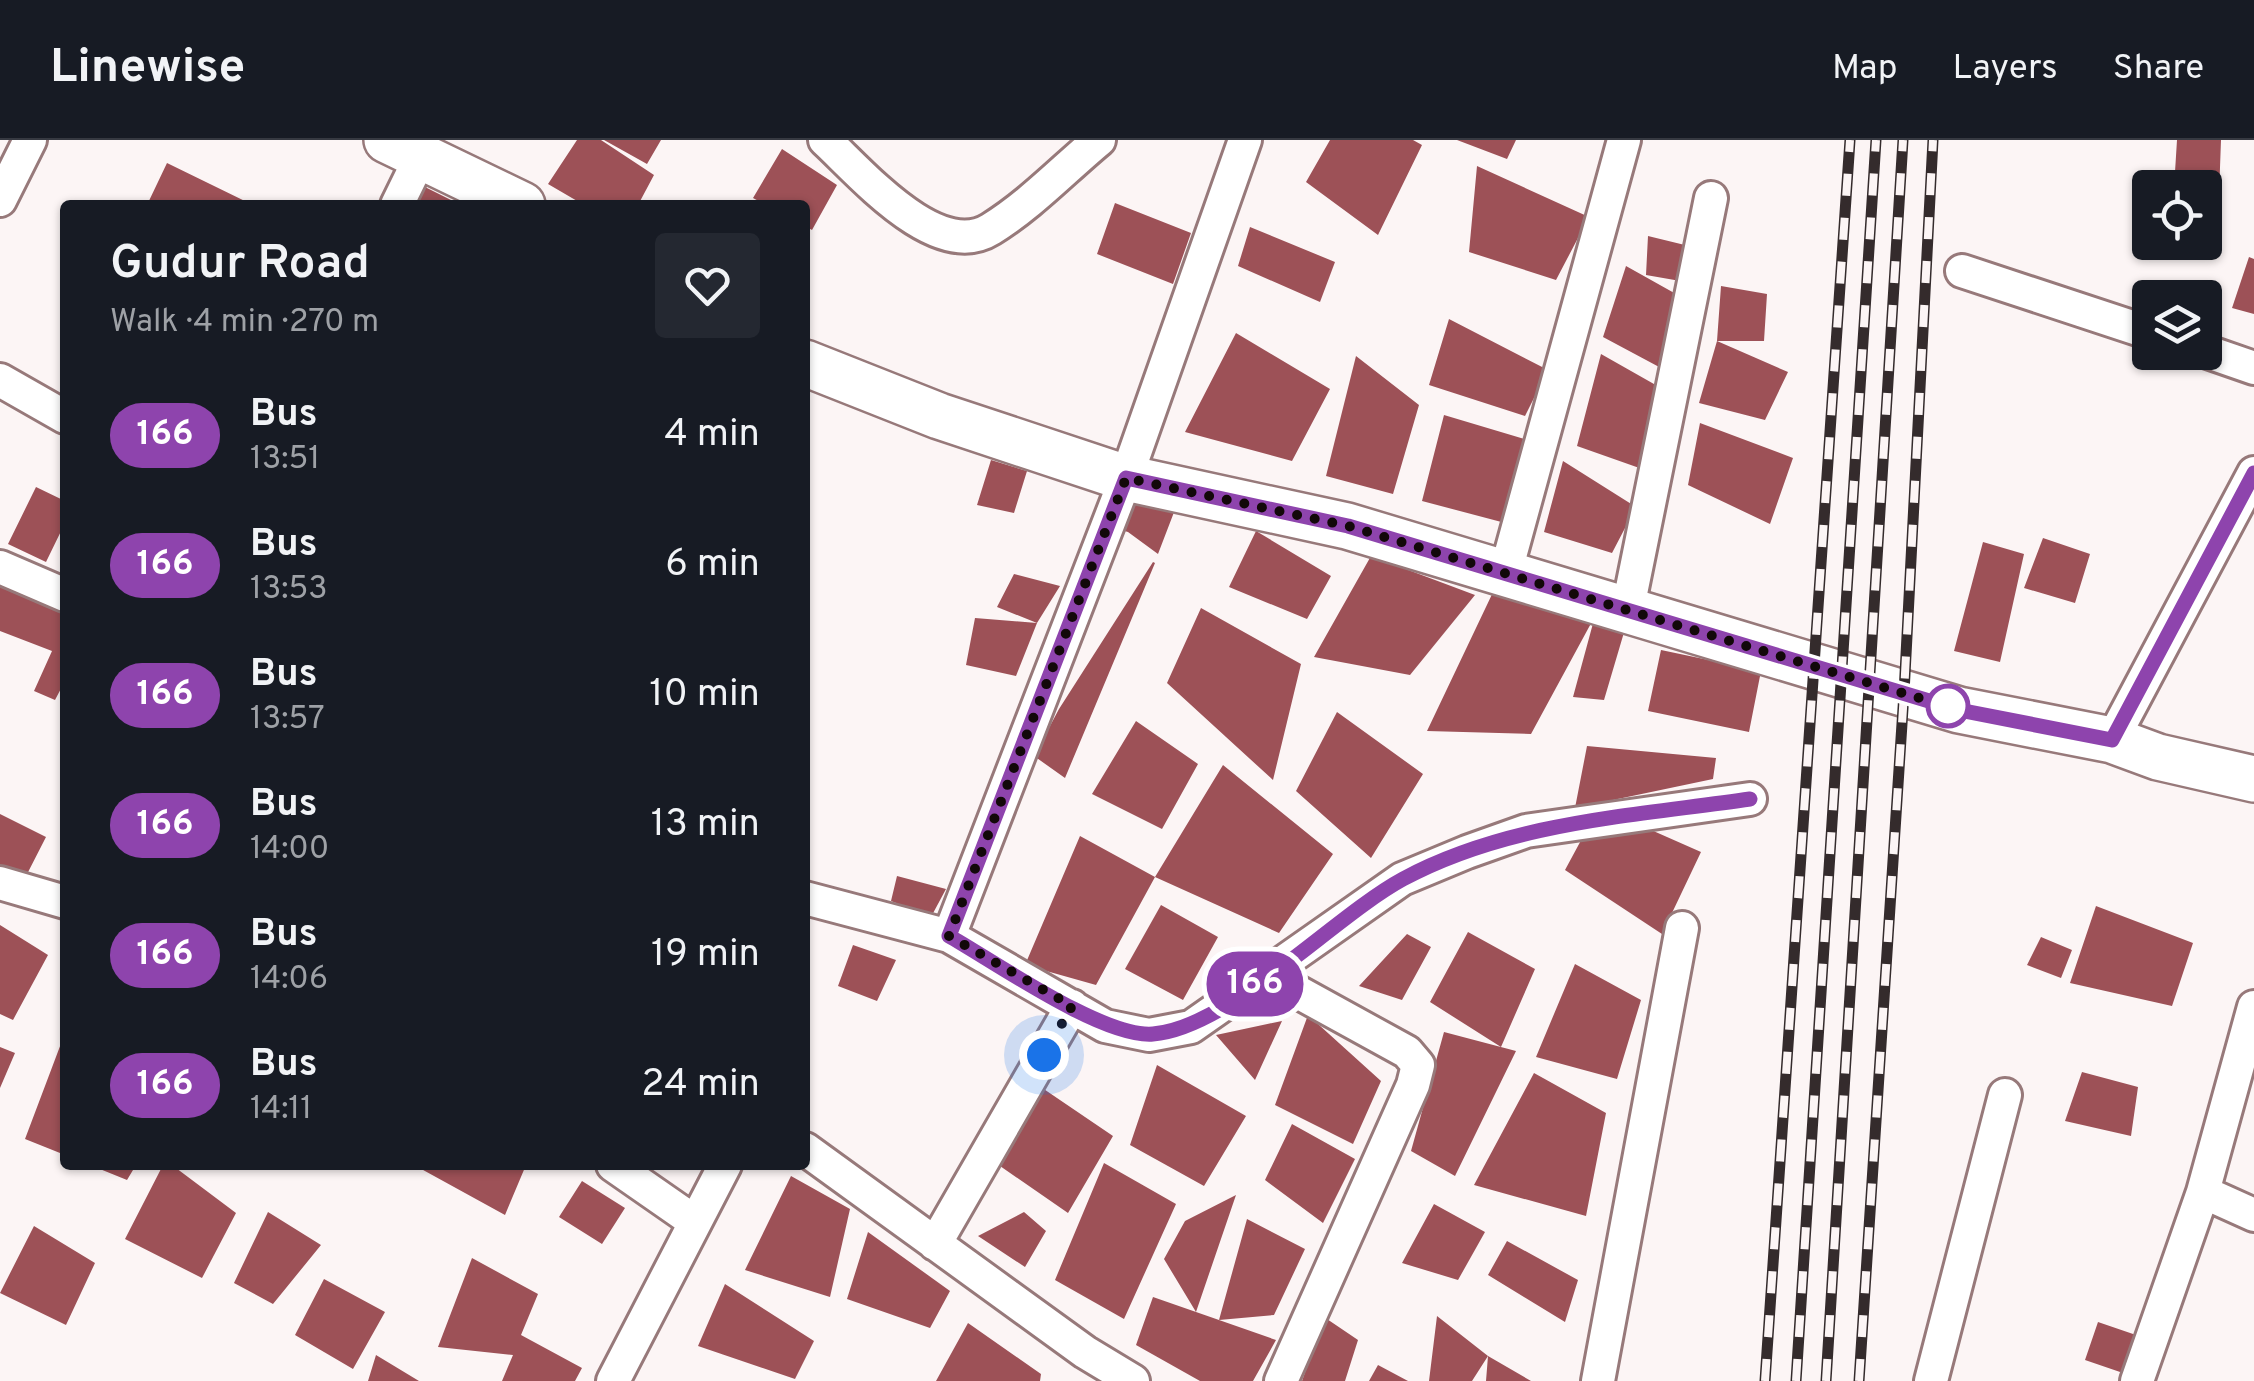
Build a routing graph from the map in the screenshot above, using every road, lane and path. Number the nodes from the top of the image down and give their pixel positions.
1 (30, 140) edge
2 (825, 140) edge
3 (1099, 140) edge
4 (1245, 140) edge
5 (1624, 140) edge
6 (404, 148) edge
7 (1711, 198) dead end
8 (0, 200) edge
9 (398, 200) edge
10 (512, 200) edge
11 (1962, 271) dead end
12 (2132, 327) edge
13 (2222, 357) edge
14 (810, 365) edge
15 (2254, 368) edge
16 (0, 380) edge
17 (60, 414) edge
18 (2254, 473) edge
19 (1126, 478) junction
20 (0, 566) edge
21 (1506, 571) junction
22 (60, 593) edge
23 (1628, 608) junction
24 (2112, 740) junction
25 (2254, 778) edge
26 (1750, 799) dead end
27 (0, 883) edge
28 (60, 897) edge
29 (810, 899) edge
30 (1682, 928) dead end
31 (949, 936) junction
32 (1268, 975) junction
33 (1072, 1006) junction
34 (2254, 1007) edge
35 (2243, 1094) edge
36 (2006, 1095) dead end
37 (810, 1152) edge
38 (620, 1170) edge
39 (722, 1170) edge
40 (2203, 1192) junction
41 (2254, 1215) edge
42 (695, 1222) junction
43 (935, 1244) junction
44 (613, 1381) edge
45 (1134, 1381) edge
46 (1281, 1381) edge
47 (1598, 1381) edge
48 (1931, 1381) edge
49 (2137, 1381) edge

1 - 8 street
2 - 3 street
4 - 19 street
5 - 21 street
6 - 9 street
6 - 10 street
7 - 23 street
11 - 12 street
13 - 15 street
14 - 19 street
16 - 17 street
18 - 24 street
19 - 21 street
19 - 31 street
20 - 22 street
21 - 23 street
23 - 24 street
24 - 25 street
26 - 32 street
27 - 28 street
29 - 31 street
30 - 47 street
31 - 33 street
32 - 33 street
32 - 46 street
33 - 43 street
34 - 35 street
35 - 40 street
36 - 48 street
37 - 43 street
38 - 42 street
39 - 42 street
40 - 41 street
40 - 49 street
42 - 44 street
43 - 45 street

